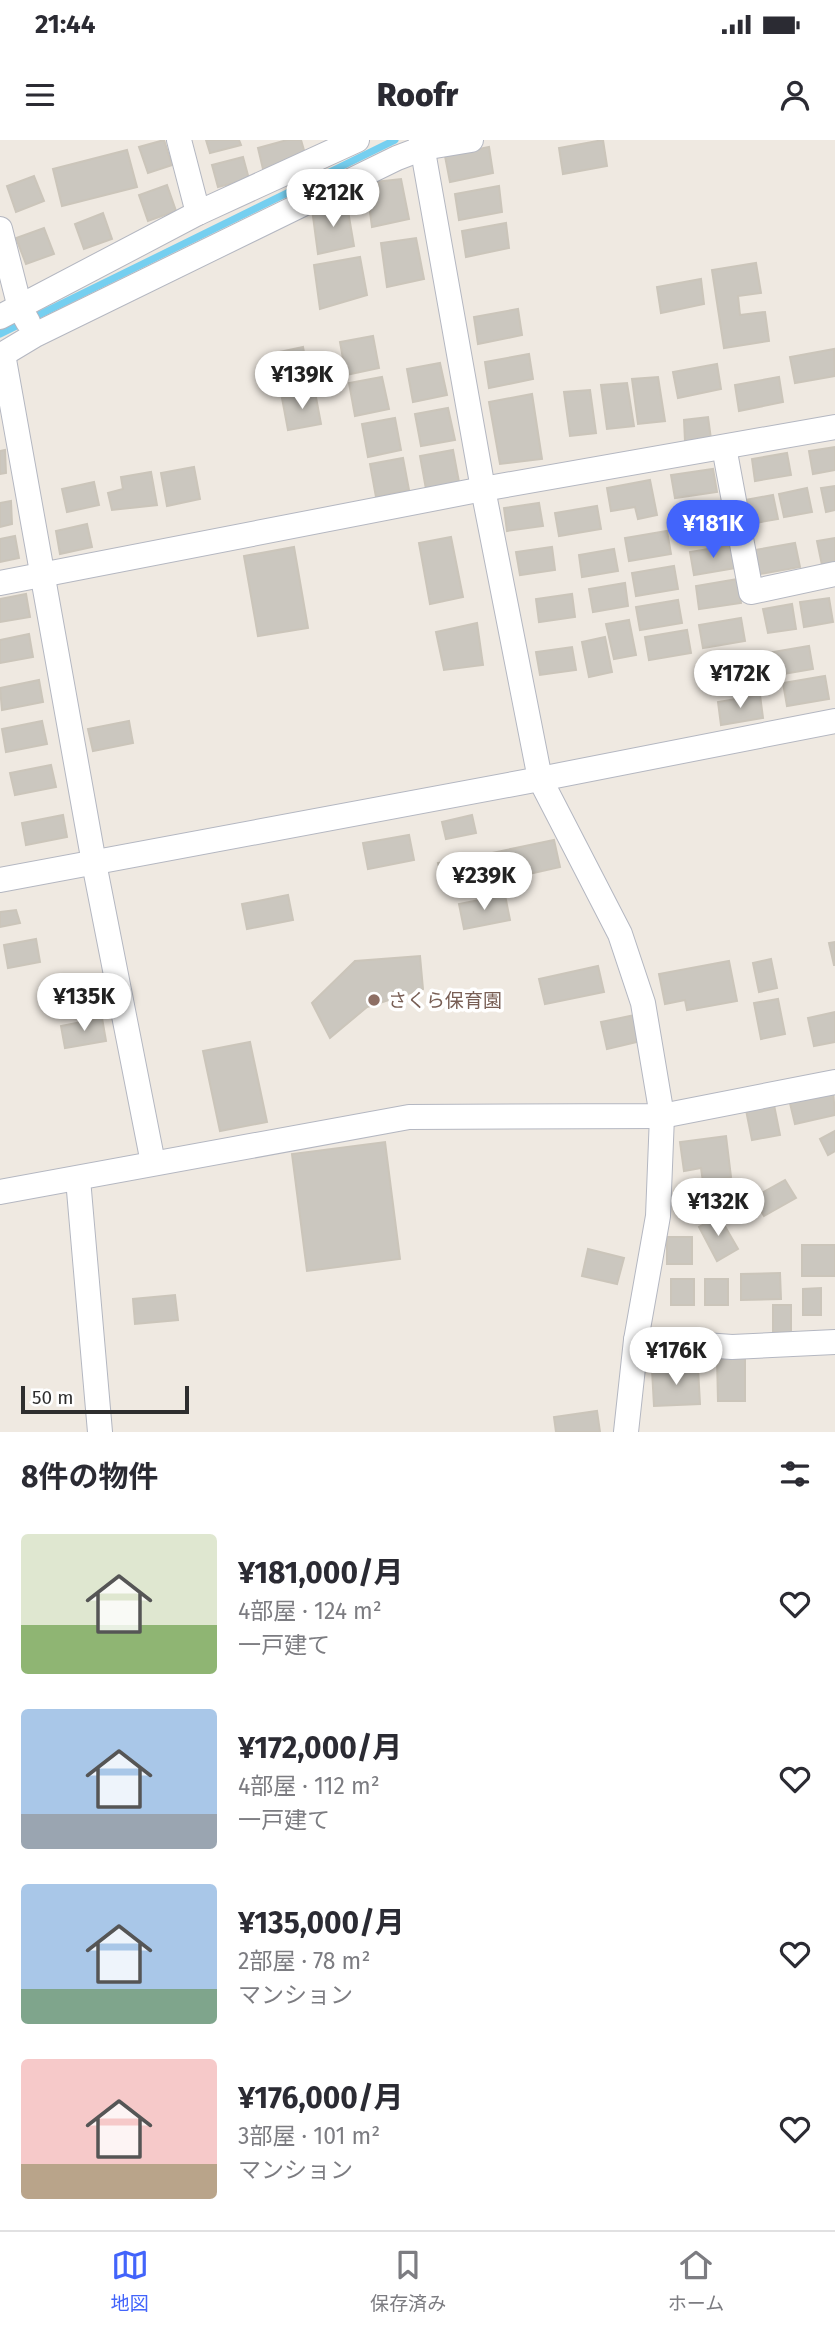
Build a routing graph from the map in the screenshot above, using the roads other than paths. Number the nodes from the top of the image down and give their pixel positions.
1 (179, 140) edge
2 (357, 140) edge
3 (471, 140) edge
4 (422, 144) edge
5 (314, 149) edge
6 (198, 213) junction
7 (0, 229) edge
8 (10, 312) edge
9 (35, 335) junction
10 (2, 355) edge
11 (835, 427) edge
12 (724, 447) junction
13 (483, 489) junction
14 (43, 575) junction
15 (835, 575) edge
16 (0, 583) edge
17 (835, 721) edge
18 (540, 779) junction
19 (94, 863) junction
20 (0, 880) edge
21 (835, 1082) edge
22 (662, 1116) junction
23 (152, 1163) junction
24 (78, 1179) junction
25 (0, 1192) edge
26 (636, 1340) junction
27 (835, 1342) edge
28 (100, 1432) edge
29 (626, 1432) edge

1 - 6 street
2 - 5 street
3 - 4 street
4 - 9 street
4 - 13 street
5 - 6 street
6 - 8 street
7 - 8 street
8 - 9 street
9 - 10 street
10 - 14 street
11 - 12 street
12 - 13 street
12 - 15 street
13 - 14 street
13 - 18 street
14 - 16 street
14 - 19 street
17 - 18 street
18 - 19 street
18 - 22 street
19 - 20 street
19 - 23 street
21 - 22 street
22 - 23 street
22 - 26 street
23 - 24 street
24 - 25 street
24 - 28 street
26 - 27 street
26 - 29 street

